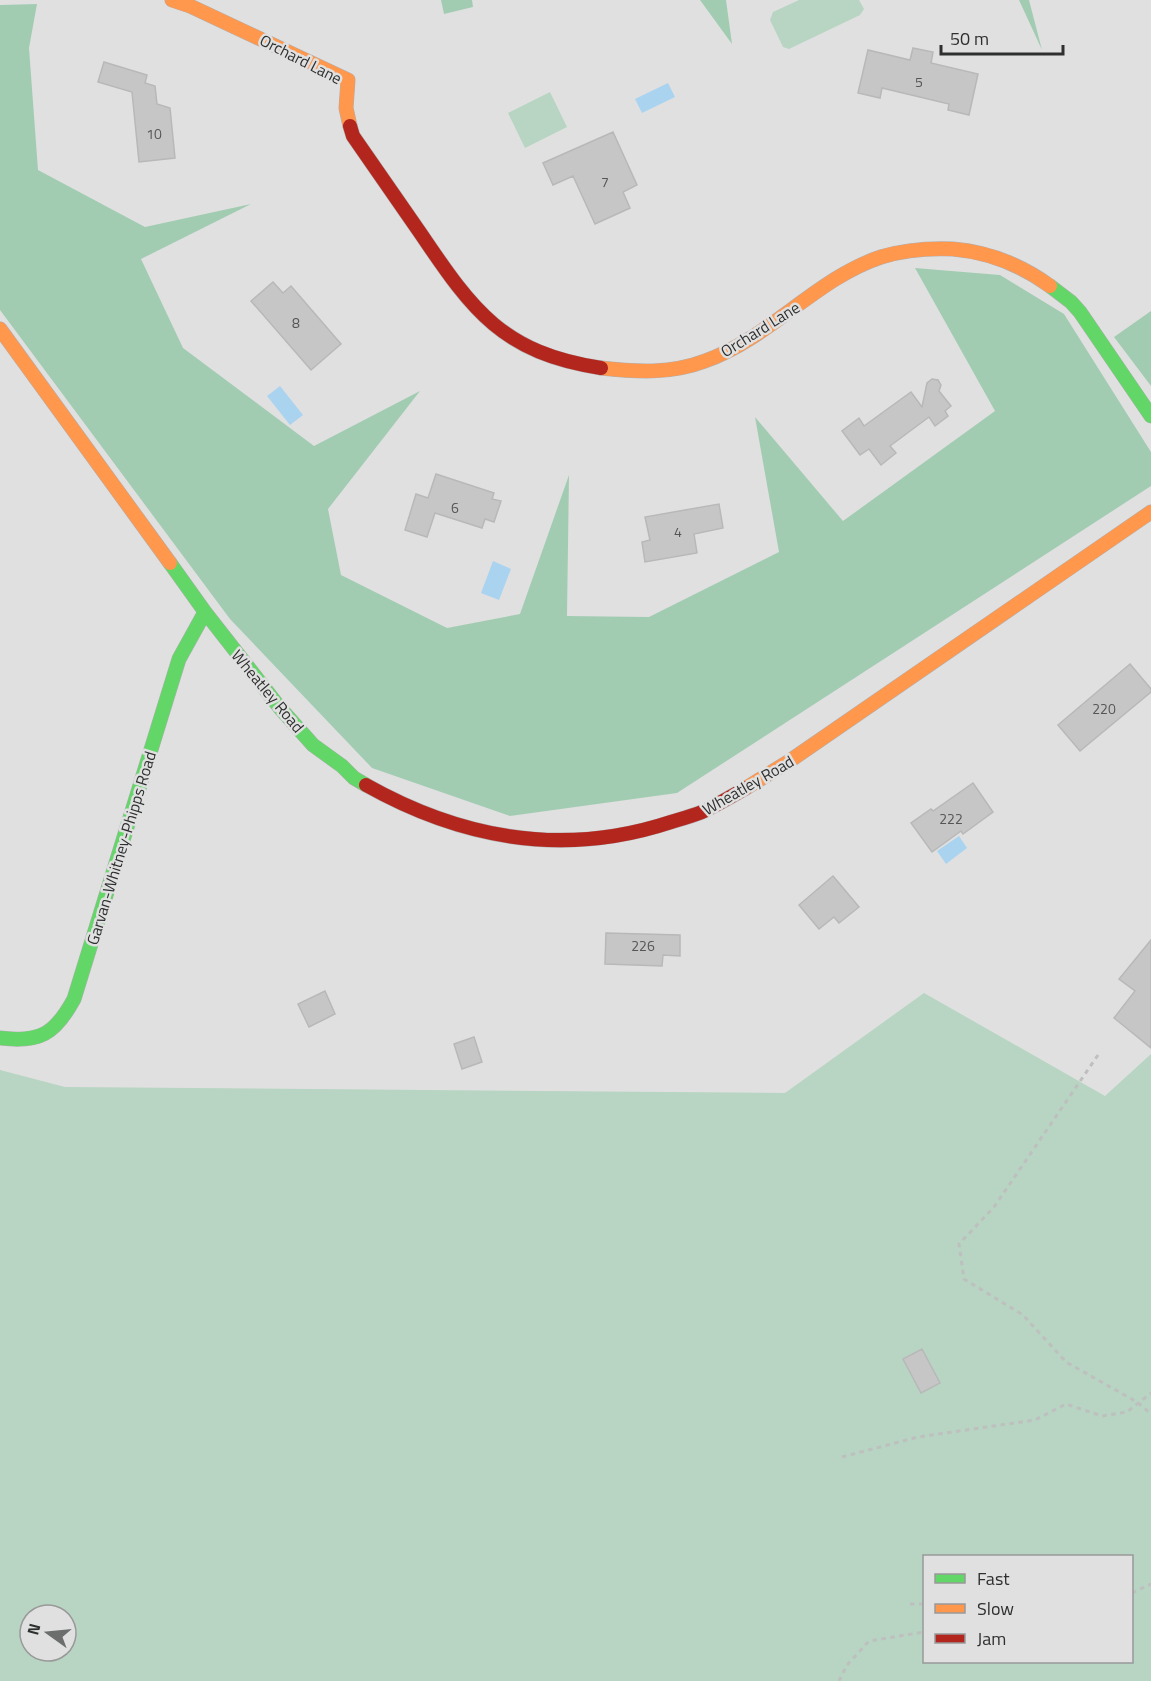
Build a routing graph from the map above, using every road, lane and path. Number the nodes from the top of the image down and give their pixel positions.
1 (172, 0) edge
2 (0, 329) edge
3 (1151, 416) edge
4 (1151, 512) edge
5 (205, 612) junction
6 (0, 1038) edge
7 (1098, 1055) dead end
8 (1151, 1393) edge
9 (1139, 1404) junction
10 (1151, 1413) edge
11 (842, 1457) dead end
12 (1151, 1584) edge
13 (1133, 1592) edge
14 (910, 1604) dead end
15 (923, 1604) edge
16 (923, 1632) edge
17 (839, 1681) edge

1 - 3 street, Orchard Lane
2 - 5 street, Wheatley Road
4 - 5 street, Wheatley Road
5 - 6 street, Garvan-Whitney-Phipps Road
7 - 9 path
8 - 9 path
9 - 10 path
9 - 11 path
12 - 13 path
14 - 15 path
16 - 17 path

